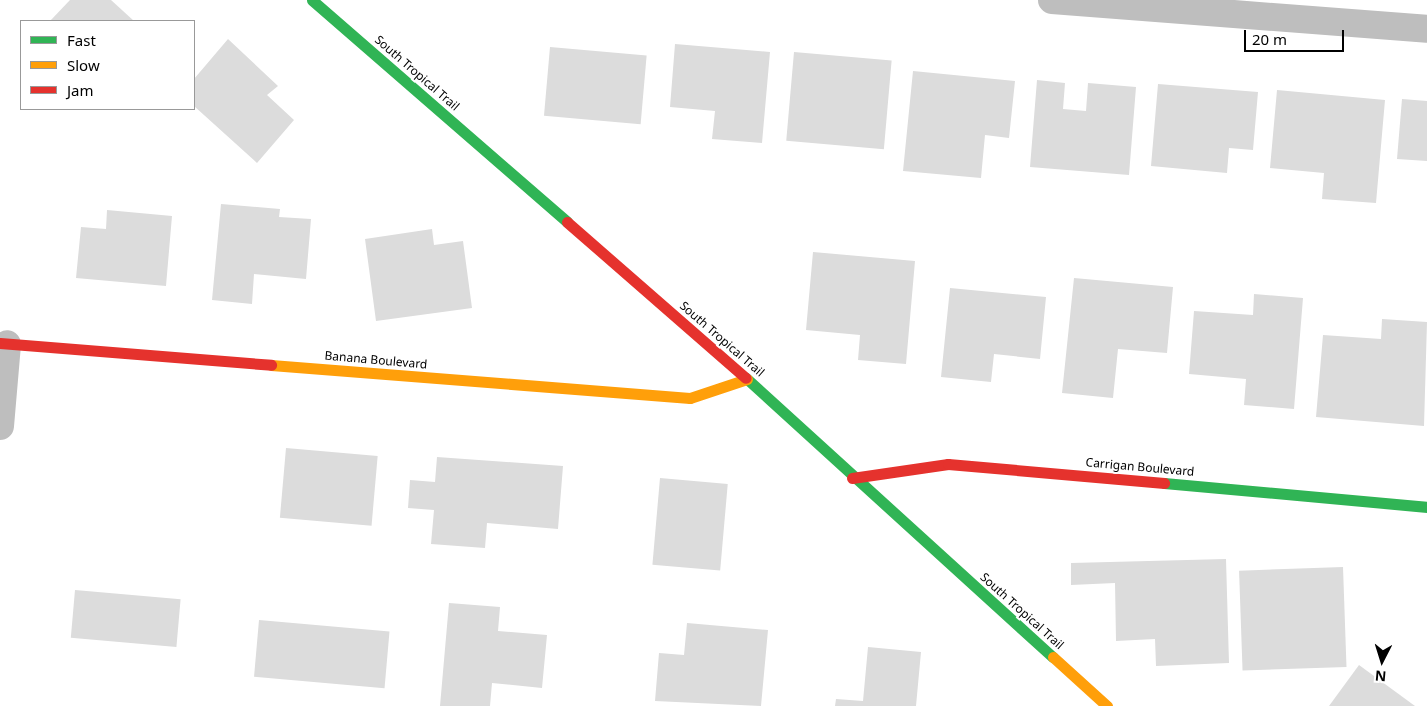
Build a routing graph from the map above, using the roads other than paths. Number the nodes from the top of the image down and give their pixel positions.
1 (312, 0) edge
2 (1052, 0) edge
3 (1427, 29) edge
4 (4, 343) edge
5 (747, 379) junction
6 (0, 426) edge
7 (852, 478) junction
8 (1427, 507) edge
9 (1107, 706) edge

1 - 5 street, South Tropical Trail
2 - 3 street
4 - 5 street, Banana Boulevard
4 - 6 street
5 - 7 street, South Tropical Trail
7 - 8 street, Carrigan Boulevard
7 - 9 street, South Tropical Trail

